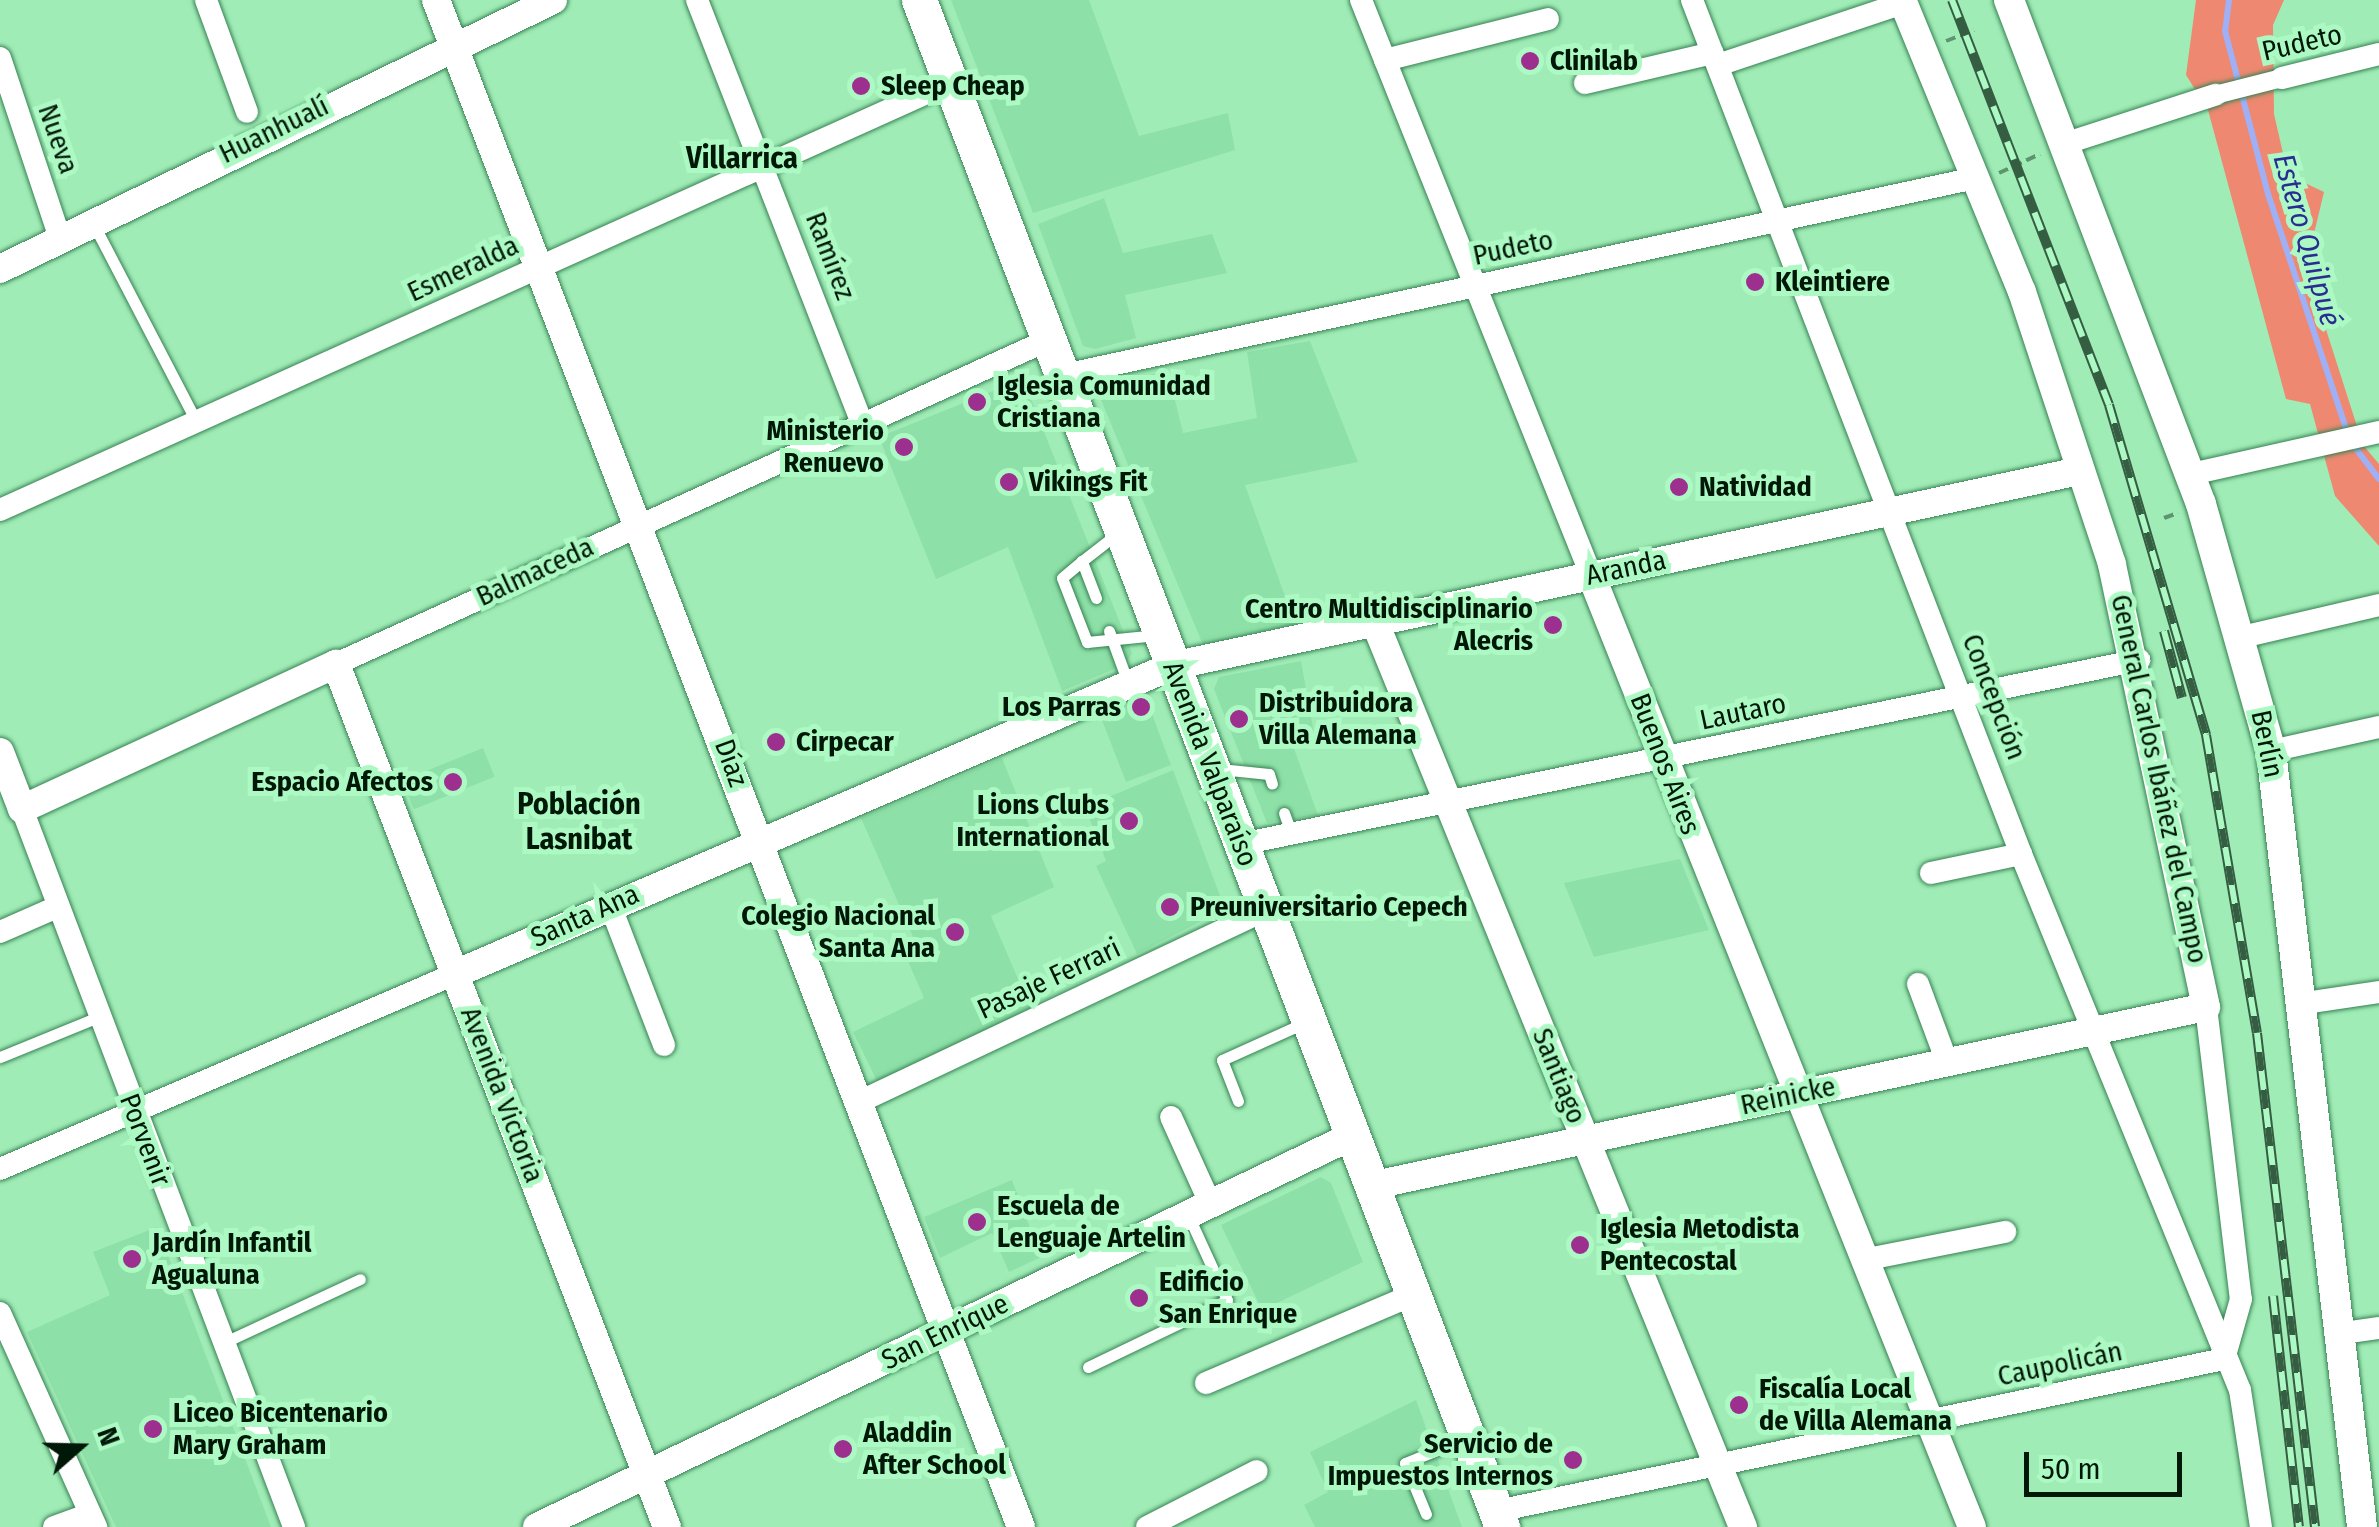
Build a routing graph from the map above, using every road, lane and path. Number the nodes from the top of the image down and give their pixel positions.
1 (206, 0) edge
2 (436, 0) edge
3 (553, 0) edge
4 (696, 0) edge
5 (919, 0) edge
6 (1361, 0) edge
7 (1692, 0) edge
8 (2010, 0) edge
9 (1903, 2) edge
10 (1548, 19) dead end
11 (1974, 30) dead end
12 (1946, 41) dead end
13 (452, 43) junction
14 (2379, 54) edge
15 (0, 58) edge
16 (1715, 59) junction
17 (1385, 60) junction
18 (2282, 78) joint
19 (952, 82) junction
20 (1585, 83) dead end
21 (5, 94) edge
22 (2215, 95) joint
23 (246, 112) dead end
24 (2066, 141) junction
25 (763, 164) junction
26 (1975, 178) junction
27 (92, 221) junction
28 (1781, 222) junction
29 (60, 238) junction
30 (542, 265) junction
31 (0, 269) edge
32 (1477, 287) junction
33 (1050, 339) junction
34 (1064, 375) junction
35 (862, 422) junction
36 (198, 424) junction
37 (2372, 434) edge
38 (2079, 471) junction
39 (2191, 474) junction
40 (0, 510) edge
41 (1890, 512) junction
42 (641, 523) junction
43 (1121, 530) junction
44 (1082, 562) junction
45 (1591, 576) junction
46 (1096, 598) dead end
47 (2379, 605) edge
48 (1376, 625) junction
49 (1109, 631) junction
50 (2242, 637) junction
51 (1167, 651) junction
52 (2139, 660) junction
53 (336, 664) junction
54 (1128, 684) junction
55 (1962, 698) junction
56 (2379, 728) edge
57 (2270, 750) junction
58 (0, 752) edge
59 (1663, 760) junction
60 (1211, 768) junction
61 (1272, 784) dead end
62 (1449, 806) junction
63 (22, 808) junction
64 (759, 839) junction
65 (1241, 844) junction
66 (2021, 854) junction
67 (1931, 873) dead end
68 (610, 905) junction
69 (57, 908) junction
70 (1266, 910) junction
71 (0, 932) edge
72 (455, 974) junction
73 (1918, 984) dead end
74 (2379, 992) edge
75 (2306, 1003) junction
76 (2206, 1006) junction
77 (98, 1017) junction
78 (1308, 1021) junction
79 (2095, 1030) junction
80 (664, 1045) dead end
81 (0, 1057) edge
82 (1947, 1062) junction
83 (1795, 1095) junction
84 (1238, 1101) dead end
85 (857, 1103) junction
86 (134, 1114) junction
87 (1170, 1117) dead end
88 (1352, 1136) junction
89 (1585, 1140) junction
90 (0, 1169) edge
91 (1370, 1186) junction
92 (1199, 1209) junction
93 (2005, 1232) dead end
94 (1863, 1260) junction
95 (360, 1280) dead end
96 (1412, 1295) junction
97 (0, 1313) edge
98 (2379, 1328) edge
99 (946, 1332) junction
100 (2343, 1333) junction
101 (224, 1342) junction
102 (2224, 1359) junction
103 (1088, 1367) dead end
104 (1206, 1383) dead end
105 (1929, 1422) junction
106 (1468, 1437) junction
107 (1718, 1468) junction
108 (1257, 1472) dead end
109 (648, 1474) junction
110 (1426, 1514) dead end
111 (1500, 1519) edge
112 (93, 1520) edge
113 (54, 1527) edge
114 (294, 1527) edge
115 (537, 1527) edge
116 (667, 1527) edge
117 (1021, 1527) edge
118 (1148, 1527) edge
119 (1742, 1527) edge
120 (1972, 1527) edge
121 (2261, 1527) edge
122 (2362, 1527) edge

1 - 23 street
2 - 13 street, Díaz
3 - 13 street, Huanhualí
4 - 25 street, Ramírez
5 - 19 main road, Avenida Valparaíso
6 - 17 street, Buenos Aires
7 - 16 street, Concepción
8 - 24 main road, Berlín
9 - 16 street
9 - 26 street, General Carlos Ibáñez del Campo
10 - 17 street
11 - 12 path
13 - 27 street, Huanhualí
13 - 30 street, Díaz
14 - 18 street, Pudeto
15 - 21 street, Nueva
16 - 20 street
16 - 28 street, Concepción
17 - 32 street, Buenos Aires
18 - 22 street, Pudeto
19 - 25 street, Esmeralda
19 - 33 main road, Avenida Valparaíso
21 - 29 street, Nueva
22 - 24 street, Pudeto
24 - 26 path
24 - 39 main road, Berlín
25 - 30 street, Esmeralda
25 - 35 street, Ramírez
26 - 28 street, Pudeto
26 - 38 street, General Carlos Ibáñez del Campo
27 - 29 street, Huanhualí
27 - 36 lane
28 - 32 street, Pudeto
28 - 41 street, Concepción
29 - 31 street, Huanhualí
30 - 36 street, Esmeralda
30 - 42 street, Díaz
32 - 34 street, Pudeto
32 - 45 street, Buenos Aires
33 - 34 main road, Avenida Valparaíso
33 - 35 street, Balmaceda
34 - 43 main road, Avenida Valparaíso
35 - 42 street, Balmaceda
36 - 40 street, Esmeralda
37 - 39 street
38 - 41 street, Aranda
38 - 52 street, General Carlos Ibáñez del Campo
39 - 50 main road, Berlín
41 - 45 street, Aranda
41 - 55 street, Concepción
42 - 53 street, Balmaceda
42 - 64 street, Díaz
43 - 44 lane
43 - 51 main road, Avenida Valparaíso
44 - 46 lane
44 - 49 lane
45 - 48 street, Aranda
45 - 59 street, Buenos Aires
47 - 50 street
48 - 51 street, Aranda
48 - 62 street, Santiago
49 - 51 lane
49 - 54 lane
50 - 57 main road, Berlín
51 - 54 street, Santa Ana
51 - 60 main road, Avenida Valparaíso
52 - 55 street, Lautaro
52 - 76 street, General Carlos Ibáñez del Campo
53 - 63 street, Balmaceda
53 - 72 street, Avenida Victoria
54 - 64 street, Santa Ana
55 - 59 street, Lautaro
55 - 66 street, Concepción
56 - 57 street
57 - 75 main road, Berlín
58 - 63 street, Porvenir
59 - 62 street, Lautaro
59 - 83 street, Buenos Aires
60 - 61 lane
60 - 65 main road, Avenida Valparaíso
62 - 65 street, Lautaro
62 - 89 street, Santiago
63 - 69 street, Porvenir
64 - 68 street, Santa Ana
64 - 85 street, Díaz
65 - 70 main road, Avenida Valparaíso
66 - 67 street
66 - 79 street, Concepción
68 - 72 street, Santa Ana
68 - 80 street
69 - 71 street
69 - 77 street, Porvenir
70 - 78 main road, Avenida Valparaíso
70 - 85 street, Pasaje Ferrari
72 - 86 street, Santa Ana
72 - 109 street, Avenida Victoria
73 - 82 street
74 - 75 street
75 - 100 main road, Berlín
76 - 79 street, Reinicke
76 - 102 street, General Carlos Ibáñez del Campo
77 - 81 lane
77 - 86 street, Porvenir
78 - 84 lane
78 - 88 main road, Avenida Valparaíso
79 - 82 street, Reinicke
79 - 102 street, Concepción
82 - 83 street, Reinicke
83 - 89 street, Reinicke
83 - 94 street, Buenos Aires
85 - 99 street, Díaz
86 - 90 street, Santa Ana
86 - 101 street, Porvenir
87 - 92 street
88 - 91 main road, Avenida Valparaíso
88 - 92 street, San Enrique
89 - 91 street, Reinicke
89 - 107 street, Santiago
91 - 96 main road, Avenida Valparaíso
92 - 99 street, San Enrique
92 - 103 lane
93 - 94 street
94 - 105 street, Buenos Aires
95 - 101 lane
96 - 104 street
96 - 106 main road, Avenida Valparaíso
97 - 112 street
98 - 100 street
99 - 109 street, San Enrique
99 - 117 street, Díaz
100 - 122 main road, Berlín
101 - 114 street, Porvenir
102 - 105 street, Caupolicán
102 - 121 street
105 - 107 street, Caupolicán
105 - 120 street, Buenos Aires
106 - 110 lane
106 - 111 main road, Avenida Valparaíso
107 - 111 street, Caupolicán
107 - 119 street, Santiago
108 - 118 street
109 - 115 street, San Enrique
109 - 116 street, Avenida Victoria
112 - 113 street

